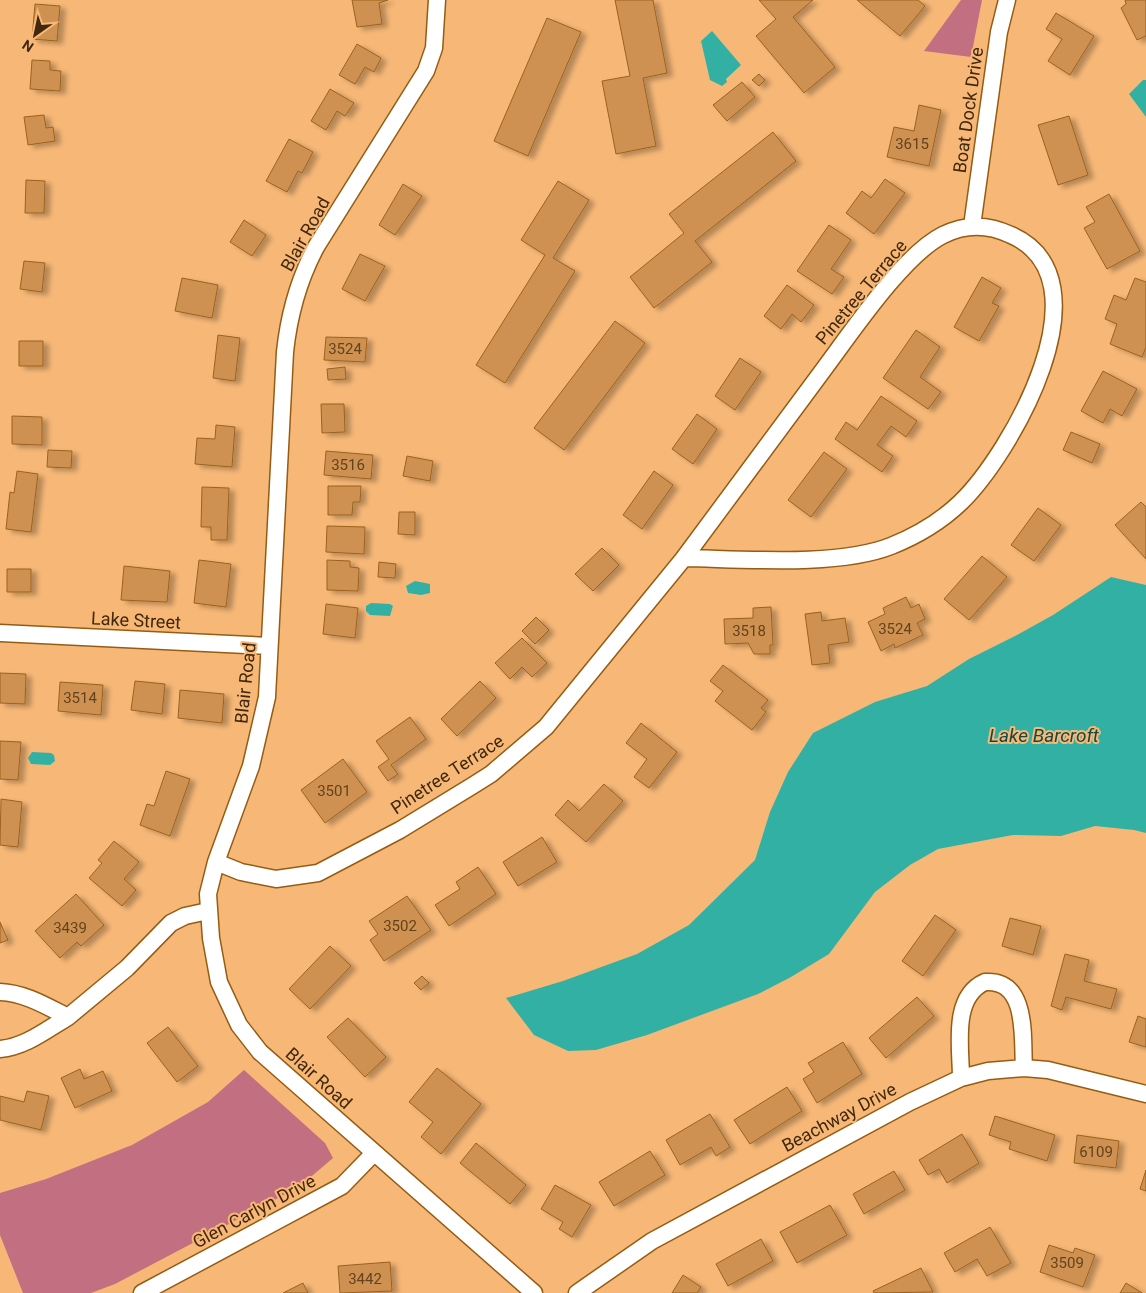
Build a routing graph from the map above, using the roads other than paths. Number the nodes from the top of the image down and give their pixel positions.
1 (437, 0) edge
2 (1007, 0) edge
3 (972, 226) junction
4 (684, 558) junction
5 (0, 633) edge
6 (270, 646) junction
7 (216, 862) junction
8 (208, 911) junction
9 (0, 992) edge
10 (68, 1017) junction
11 (0, 1049) edge
12 (1024, 1068) junction
13 (961, 1078) junction
14 (1146, 1094) edge
15 (374, 1153) junction
16 (142, 1293) edge
17 (534, 1293) edge
18 (577, 1293) edge

1 - 6 street, Blair Road
2 - 3 street, Boat Dock Drive
3 - 4 street, Pinetree Terrace
3 - 4 street, Pinetree Terrace
4 - 7 street, Pinetree Terrace
5 - 6 street, Lake Street
6 - 7 street, Blair Road
7 - 8 street, Blair Road
8 - 10 street
8 - 15 street, Blair Road
9 - 10 street
10 - 11 street
12 - 13 street, Beachway Drive
12 - 13 street
12 - 14 street, Beachway Drive
13 - 18 street, Beachway Drive
15 - 16 street, Glen Carlyn Drive
15 - 17 street, Blair Road

